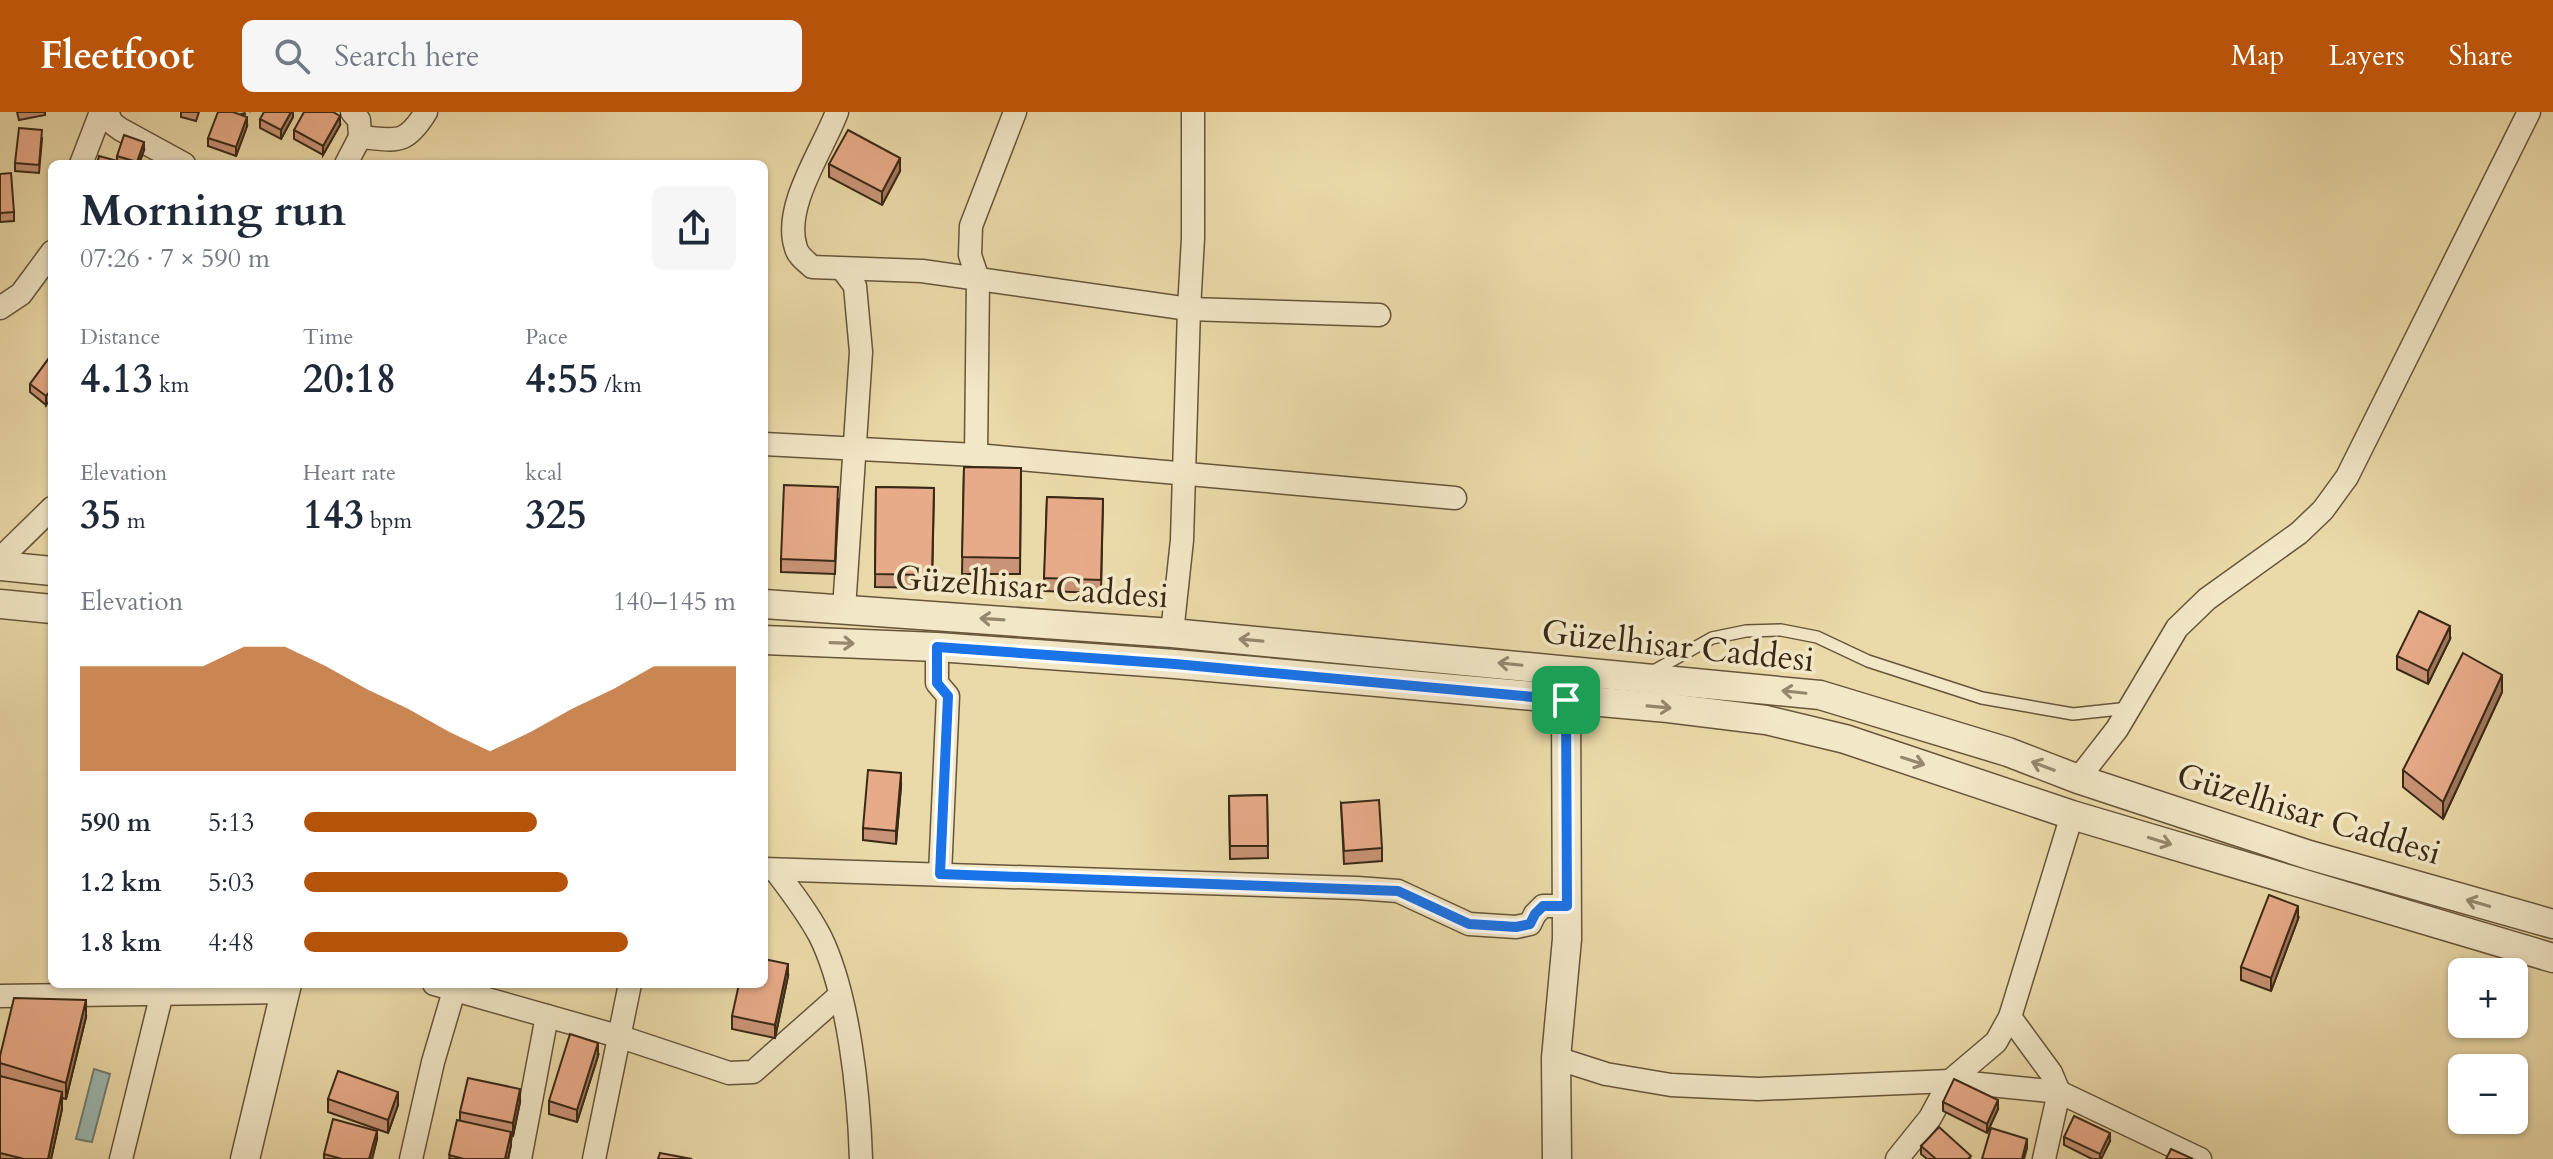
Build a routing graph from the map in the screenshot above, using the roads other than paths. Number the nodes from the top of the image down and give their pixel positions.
1 (104, 112) edge
2 (352, 112) edge
3 (426, 112) edge
4 (837, 112) edge
5 (1015, 112) edge
6 (1193, 112) edge
7 (2529, 112) edge
8 (360, 137) junction
9 (83, 160) edge
10 (177, 160) edge
11 (348, 160) edge
12 (48, 257) edge
13 (843, 270) junction
14 (978, 279) junction
15 (0, 308) edge
16 (1189, 309) junction
17 (1379, 315) dead end
18 (768, 444) edge
19 (854, 449) junction
20 (976, 455) junction
21 (1184, 474) junction
22 (1455, 498) dead end
23 (48, 512) edge
24 (0, 559) edge
25 (0, 566) edge
26 (48, 571) edge
27 (0, 604) edge
28 (768, 604) edge
29 (48, 609) edge
30 (844, 609) junction
31 (1172, 633) junction
32 (768, 640) edge
33 (937, 647) junction
34 (1643, 677) junction
35 (1566, 700) junction
36 (2130, 707) junction
37 (2078, 779) junction
38 (2072, 815) junction
39 (770, 870) edge
40 (940, 874) junction
41 (1567, 906) junction
42 (2553, 924) edge
43 (2553, 958) edge
44 (285, 988) edge
45 (447, 988) edge
46 (458, 988) edge
47 (629, 988) edge
48 (162, 993) junction
49 (840, 995) junction
50 (0, 996) edge
51 (547, 1016) junction
52 (2010, 1017) junction
53 (621, 1037) junction
54 (1556, 1058) junction
55 (1950, 1081) junction
56 (2059, 1092) junction
57 (2165, 1152) edge
58 (121, 1159) edge
59 (245, 1159) edge
60 (411, 1159) edge
61 (520, 1159) edge
62 (594, 1159) edge
63 (861, 1159) edge
64 (1557, 1159) edge
65 (1897, 1159) edge
66 (2044, 1159) edge
67 (2200, 1159) edge

1 - 9 street
1 - 10 street
2 - 8 street
3 - 8 street
4 - 13 street
5 - 14 street
6 - 16 street
7 - 36 street
8 - 11 street
12 - 15 street
13 - 14 street
13 - 19 street
14 - 16 street
14 - 20 street
16 - 17 street
16 - 21 street
18 - 19 street
19 - 20 street
19 - 30 street
20 - 21 street
21 - 22 street
21 - 31 street
23 - 24 street
25 - 26 street
27 - 29 street
28 - 30 street, Güzelhisar Caddesi
31 -> 30 street, Güzelhisar Caddesi
34 -> 31 street, Güzelhisar Caddesi
32 -> 33 street, Güzelhisar Caddesi
33 - 35 street, Güzelhisar Caddesi
33 - 40 street
34 - 35 street
34 - 36 lane
37 -> 34 street, Güzelhisar Caddesi
35 -> 38 street, Güzelhisar Caddesi
35 - 41 street
36 - 37 street
42 -> 37 street, Güzelhisar Caddesi
38 -> 43 street, Güzelhisar Caddesi
38 - 52 street
39 - 40 street
39 - 49 street
40 - 41 street
41 - 54 street
44 - 48 street
44 - 59 street
45 - 60 street
46 - 51 street
47 - 53 street
48 - 50 street
48 - 58 street
49 - 53 street
49 - 63 street
51 - 53 street
51 - 61 street
52 - 55 street
52 - 56 street
53 - 62 street
54 - 55 street
54 - 64 street
55 - 56 street
55 - 65 street
56 - 57 street
56 - 66 street
57 - 67 street

